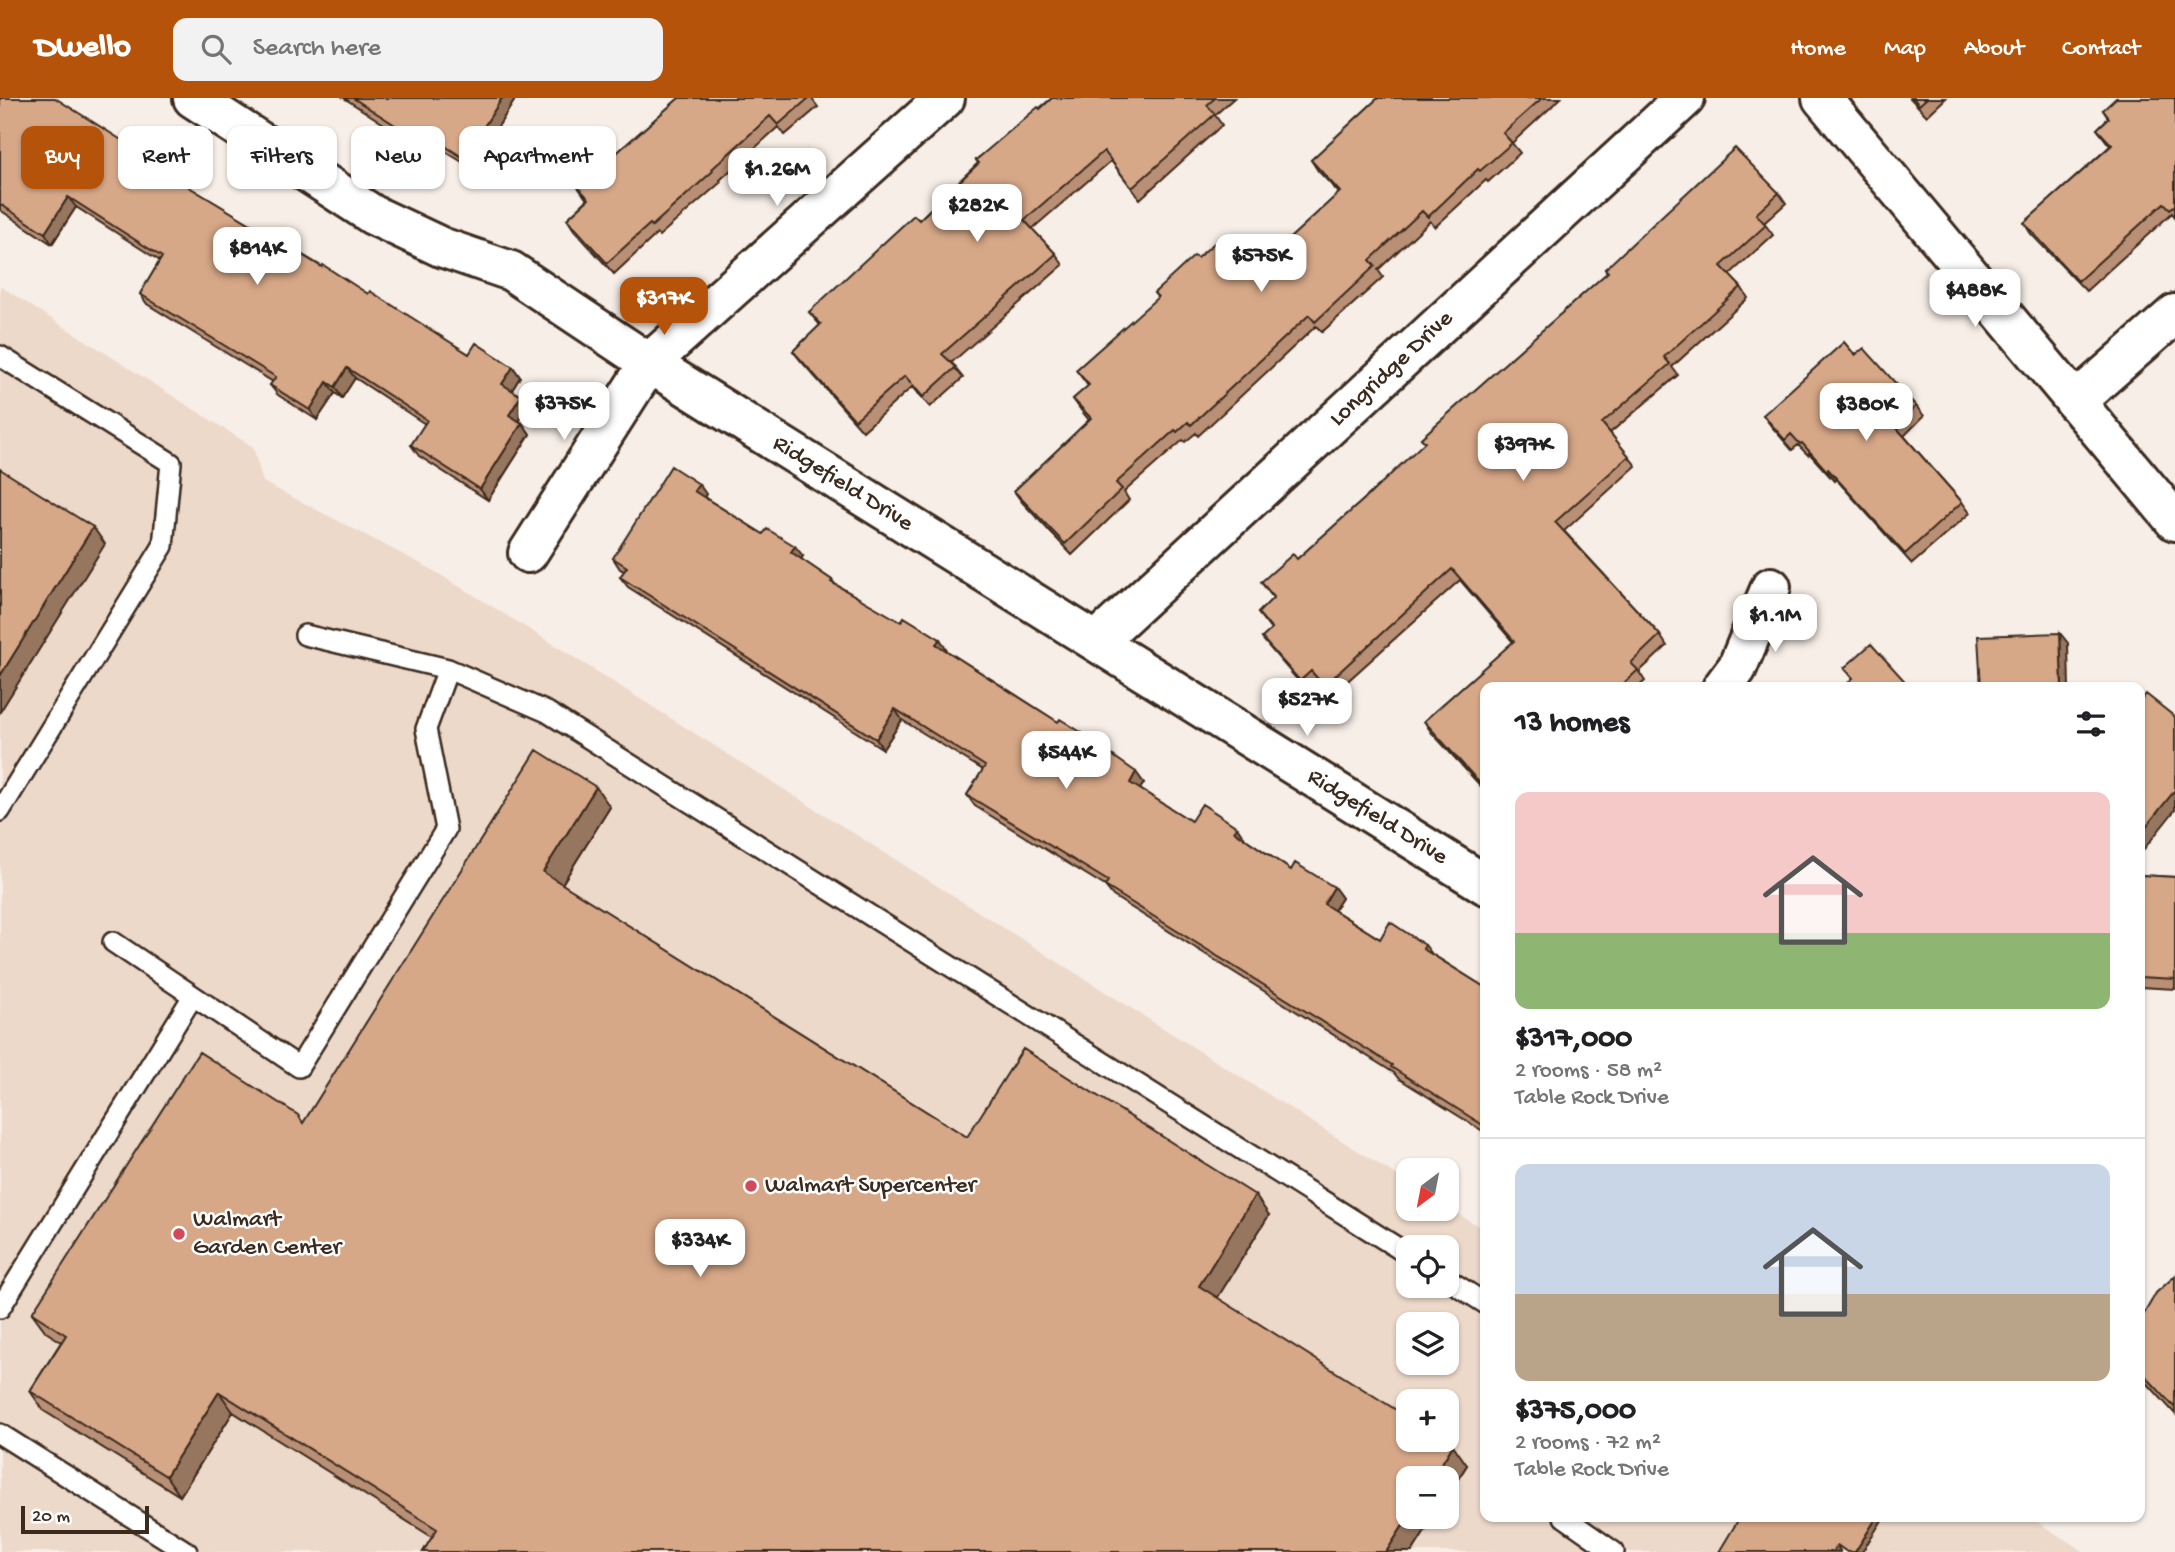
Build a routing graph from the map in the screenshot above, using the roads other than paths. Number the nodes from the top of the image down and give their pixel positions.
1 (194, 98) edge
2 (945, 98) edge
3 (1685, 98) edge
4 (1822, 98) edge
5 (2175, 314) edge
6 (0, 356) edge
7 (649, 363) junction
8 (2075, 402) junction
9 (2175, 521) edge
10 (528, 553) dead end
11 (1771, 587) dead end
12 (305, 635) dead end
13 (1097, 641) junction
14 (448, 669) junction
15 (1726, 682) edge
16 (0, 811) edge
17 (1480, 881) edge
18 (113, 942) dead end
19 (194, 996) junction
20 (1396, 1247) edge
21 (1459, 1287) edge
22 (1480, 1300) edge
23 (0, 1308) edge
24 (0, 1434) edge
25 (1571, 1522) edge
26 (187, 1552) edge
27 (1614, 1552) edge

1 - 7 street, Ridgefield Drive
2 - 7 street
3 - 13 street, Longridge Drive
4 - 8 street
5 - 8 street
6 - 16 lane
7 - 10 street
7 - 13 street, Ridgefield Drive
8 - 9 street
11 - 15 street
12 - 14 lane
13 - 17 street, Ridgefield Drive
14 - 19 lane
14 - 20 lane
18 - 19 lane
19 - 23 lane
21 - 22 lane
24 - 26 lane
25 - 27 lane

